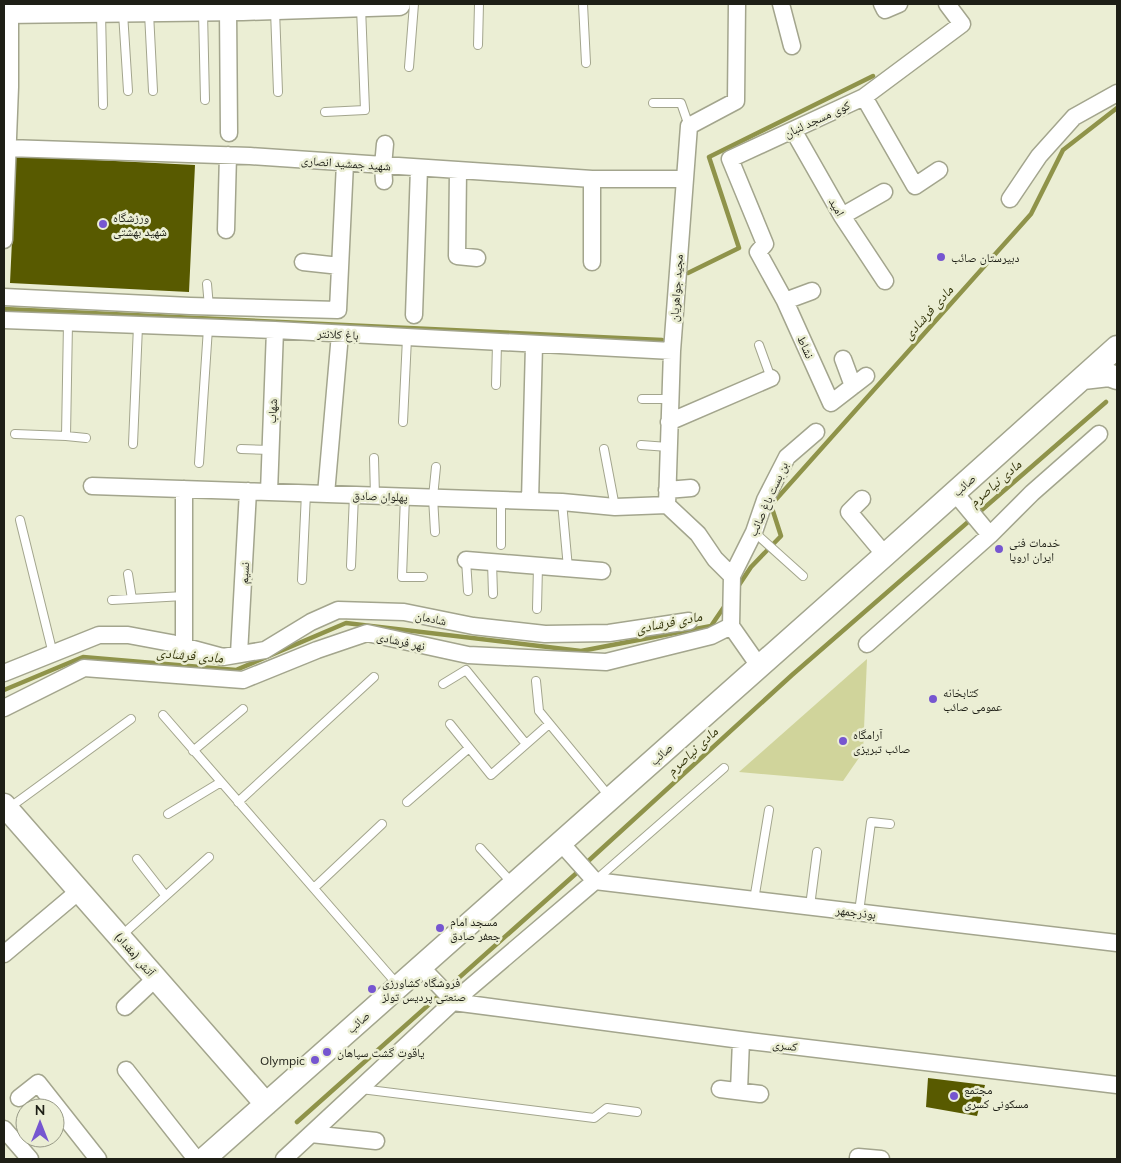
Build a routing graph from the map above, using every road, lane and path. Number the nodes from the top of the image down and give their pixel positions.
1 (390, 4) edge
2 (399, 4) edge
3 (414, 4) edge
4 (480, 4) edge
5 (583, 4) edge
6 (737, 4) edge
7 (781, 4) edge
8 (882, 4) edge
9 (899, 4) edge
10 (946, 4) edge
11 (315, 5) edge
12 (361, 5) junction
13 (148, 7) edge
14 (203, 7) edge
15 (275, 8) junction
16 (111, 9) edge
17 (228, 9) junction
18 (7, 12) edge
19 (478, 45) dead end
20 (792, 46) dead end
21 (586, 62) dead end
22 (409, 67) dead end
23 (7, 87) edge
24 (128, 91) dead end
25 (154, 91) dead end
26 (278, 92) dead end
27 (1117, 93) edge
28 (864, 97) junction
29 (205, 100) dead end
30 (653, 103) dead end
31 (103, 105) dead end
32 (325, 112) dead end
33 (688, 126) junction
34 (793, 130) junction
35 (230, 133) dead end
36 (385, 144) dead end
37 (7, 148) junction
38 (228, 155) junction
39 (345, 164) junction
40 (5, 166) edge
41 (418, 168) junction
42 (939, 170) dead end
43 (458, 171) junction
44 (384, 173) junction
45 (592, 179) junction
46 (685, 179) junction
47 (884, 192) dead end
48 (1010, 199) dead end
49 (842, 216) junction
50 (226, 230) dead end
51 (4, 240) edge
52 (758, 252) joint
53 (477, 258) dead end
54 (304, 262) dead end
55 (592, 262) dead end
56 (340, 266) junction
57 (885, 281) dead end
58 (207, 284) dead end
59 (812, 291) dead end
60 (4, 296) edge
61 (70, 300) junction
62 (785, 301) junction
63 (209, 307) junction
64 (414, 314) dead end
65 (4, 320) edge
66 (68, 323) junction
67 (138, 326) junction
68 (208, 328) junction
69 (275, 330) junction
70 (340, 334) junction
71 (407, 338) junction
72 (498, 343) junction
73 (534, 345) junction
74 (759, 345) dead end
75 (1117, 347) edge
76 (672, 351) junction
77 (843, 359) dead end
78 (866, 376) dead end
79 (771, 378) joint
80 (1083, 378) junction
81 (1117, 378) edge
82 (496, 385) dead end
83 (853, 386) junction
84 (642, 400) dead end
85 (670, 400) junction
86 (403, 422) dead end
87 (669, 422) junction
88 (816, 432) dead end
89 (16, 434) dead end
90 (1099, 434) dead end
91 (66, 436) junction
92 (86, 438) dead end
93 (134, 444) dead end
94 (641, 445) dead end
95 (668, 447) junction
96 (242, 449) dead end
97 (604, 449) dead end
98 (270, 450) junction
99 (374, 458) dead end
100 (199, 463) dead end
101 (436, 467) dead end
102 (92, 486) dead end
103 (691, 488) dead end
104 (184, 489) junction
105 (248, 491) junction
106 (269, 492) junction
107 (306, 493) junction
108 (326, 494) junction
109 (354, 495) junction
110 (375, 496) junction
111 (405, 496) junction
112 (433, 497) junction
113 (667, 498) junction
114 (862, 499) dead end
115 (501, 500) junction
116 (530, 501) junction
117 (562, 502) junction
118 (961, 502) junction
119 (616, 507) junction
120 (20, 520) dead end
121 (435, 532) dead end
122 (754, 532) junction
123 (988, 532) junction
124 (501, 544) dead end
125 (886, 555) junction
126 (466, 560) joint
127 (492, 562) junction
128 (351, 566) dead end
129 (538, 566) junction
130 (568, 568) junction
131 (602, 571) dead end
132 (128, 574) dead end
133 (732, 576) junction
134 (803, 576) dead end
135 (423, 577) dead end
136 (302, 580) dead end
137 (468, 591) dead end
138 (493, 594) dead end
139 (184, 596) junction
140 (132, 599) junction
141 (112, 600) dead end
142 (536, 609) dead end
143 (689, 621) dead end
144 (731, 626) junction
145 (867, 644) dead end
146 (184, 647) junction
147 (53, 654) junction
148 (239, 654) junction
149 (759, 666) junction
150 (4, 673) edge
151 (374, 677) dead end
152 (536, 681) dead end
153 (443, 684) dead end
154 (4, 708) edge
155 (243, 709) dead end
156 (162, 715) dead end
157 (131, 719) dead end
158 (450, 724) dead end
159 (549, 724) junction
160 (526, 744) junction
161 (469, 748) junction
162 (193, 751) junction
163 (724, 768) dead end
164 (221, 782) junction
165 (611, 798) junction
166 (238, 802) junction
167 (407, 802) dead end
168 (5, 809) edge
169 (769, 810) dead end
170 (168, 814) dead end
171 (382, 824) dead end
172 (890, 824) dead end
173 (561, 843) junction
174 (480, 848) dead end
175 (817, 852) dead end
176 (209, 857) dead end
177 (137, 859) dead end
178 (595, 881) junction
179 (514, 885) junction
180 (314, 888) junction
181 (79, 890) junction
182 (166, 895) junction
183 (754, 900) junction
184 (810, 906) junction
185 (859, 912) junction
186 (120, 937) junction
187 (1117, 943) edge
188 (4, 954) edge
189 (422, 967) junction
190 (156, 978) junction
191 (399, 986) junction
192 (447, 995) junction
193 (125, 1007) dead end
194 (741, 1040) junction
195 (126, 1070) dead end
196 (1117, 1085) edge
197 (361, 1089) junction
198 (720, 1089) dead end
199 (739, 1091) junction
200 (760, 1094) dead end
201 (19, 1098) dead end
202 (50, 1098) edge
203 (266, 1104) junction
204 (637, 1112) dead end
205 (65, 1117) edge
206 (4, 1129) edge
207 (311, 1134) junction
208 (376, 1141) dead end
209 (30, 1159) edge
210 (98, 1159) edge
211 (196, 1159) edge
212 (204, 1159) edge
213 (284, 1159) edge
214 (858, 1159) edge
215 (881, 1159) edge

1 - 2 main road
1 - 12 main road
3 - 22 lane
4 - 19 lane
5 - 21 lane
6 - 33 street
7 - 20 street
8 - 9 street
10 - 28 street, کوی مسجد لنبان
11 - 12 main road
11 - 15 main road
12 - 32 lane
13 - 14 main road
13 - 16 main road
13 - 25 lane
14 - 17 main road
14 - 29 lane
15 - 17 main road
15 - 26 lane
16 - 18 main road
16 - 24 lane
16 - 31 lane
17 - 35 street
18 - 23 street
23 - 37 street
27 - 48 street
28 - 34 street, کوی مسجد لنبان
28 - 42 street
30 - 33 lane
33 - 46 street, مجید جواهریان
34 - 49 street, امید
34 - 52 street, کوی مسجد لنبان
36 - 44 street
37 - 38 street, شهید جمشید انصاری
37 - 40 street
38 - 39 street, شهید جمشید انصاری
38 - 50 street
39 - 44 street, شهید جمشید انصاری
39 - 56 street
40 - 51 street
41 - 43 street, شهید جمشید انصاری
41 - 44 street, شهید جمشید انصاری
41 - 64 street
43 - 45 street, شهید جمشید انصاری
43 - 53 street
45 - 46 street, شهید جمشید انصاری
45 - 55 street
46 - 76 street, مجید جواهریان
47 - 49 street
49 - 57 street, امید
52 - 62 street, نشاط
54 - 56 street
56 - 63 street, باغ کلانتر
58 - 63 lane
59 - 62 street
60 - 61 street, باغ کلانتر
61 - 63 street, باغ کلانتر
61 - 66 street
62 - 83 street, نشاط
65 - 66 street, باغ کلانتر
66 - 67 street, باغ کلانتر
66 - 91 lane
67 - 68 street, باغ کلانتر
67 - 93 lane
68 - 69 street, باغ کلانتر
68 - 100 lane
69 - 70 street, باغ کلانتر
69 - 98 street, شهاب
70 - 71 street, باغ کلانتر
70 - 108 street
71 - 72 street, باغ کلانتر
71 - 86 lane
72 - 73 street, باغ کلانتر
72 - 82 lane
73 - 76 street, باغ کلانتر
73 - 116 street
74 - 79 lane
75 - 80 main road, صائب
76 - 85 street, مجید جواهریان
77 - 83 street
78 - 83 street, نشاط
79 - 87 street
80 - 81 main road
80 - 118 main road, صائب
84 - 85 lane
85 - 87 street, مجید جواهریان
87 - 95 street, مجید جواهریان
88 - 122 street, بن بست باغ صائب
89 - 91 lane
90 - 123 street
91 - 92 lane
94 - 95 lane
95 - 113 street, مجید جواهریان
96 - 98 lane
97 - 119 lane
98 - 106 street, شهاب
99 - 110 lane
101 - 112 lane
102 - 104 street, پهلوان صادق
103 - 113 street, پهلوان صادق
104 - 105 street, پهلوان صادق
104 - 139 street
105 - 106 street, پهلوان صادق
105 - 148 street, نسیم
106 - 107 street, پهلوان صادق
107 - 108 street, پهلوان صادق
107 - 136 lane
108 - 109 street, پهلوان صادق
109 - 110 street, پهلوان صادق
109 - 128 lane
110 - 111 street, پهلوان صادق
111 - 112 street, پهلوان صادق
111 - 135 lane
112 - 115 street, پهلوان صادق
112 - 121 lane
113 - 119 street, پهلوان صادق
113 - 133 street
114 - 125 street
115 - 116 street, پهلوان صادق
115 - 124 lane
116 - 117 street, پهلوان صادق
117 - 119 street, پهلوان صادق
117 - 130 lane
118 - 123 street
118 - 125 main road, صائب
120 - 147 lane
122 - 133 street, بن بست باغ صائب
122 - 134 lane
123 - 145 street
125 - 149 main road, صائب
126 - 127 street
126 - 137 lane
127 - 129 street
127 - 138 lane
129 - 130 street
129 - 142 lane
130 - 131 street
132 - 140 lane
133 - 144 street
139 - 140 lane
139 - 146 street
140 - 141 lane
143 - 148 street, شادمان
144 - 149 street
144 - 154 street, نهر فرشادی
146 - 147 street, شادمان
146 - 148 street, شادمان
147 - 150 street, شادمان
149 - 165 main road, صائب
151 - 166 lane
152 - 159 lane
153 - 160 lane
155 - 162 lane
156 - 162 lane
157 - 168 lane
158 - 161 lane
159 - 160 lane
159 - 165 lane
160 - 161 lane
161 - 167 lane
162 - 164 lane
163 - 178 lane
164 - 166 lane
164 - 170 lane
165 - 173 main road, صائب
166 - 180 lane
168 - 181 main road, آتش (مقداد)
169 - 183 lane
171 - 180 lane
172 - 185 lane
173 - 178 street
173 - 179 main road, صائب
174 - 179 lane
175 - 184 lane
176 - 182 lane
177 - 182 lane
178 - 183 street, بوذرجمهر
178 - 192 street
179 - 189 main road, صائب
180 - 191 lane
181 - 186 main road, آتش (مقداد)
181 - 188 street
182 - 186 lane
183 - 184 street, بوذرجمهر
184 - 185 street, بوذرجمهر
185 - 187 street, بوذرجمهر
186 - 190 main road, آتش (مقداد)
189 - 191 main road, صائب
189 - 192 street
190 - 193 street
190 - 203 main road, آتش (مقداد)
191 - 203 main road, صائب
192 - 194 street, کسری
192 - 197 street
194 - 196 street, کسری
194 - 199 street
195 - 211 street
197 - 204 lane
197 - 207 street
198 - 199 street
199 - 200 street
201 - 202 street
203 - 212 main road, صائب
205 - 210 street
206 - 209 street
207 - 208 street
207 - 213 street
214 - 215 street

